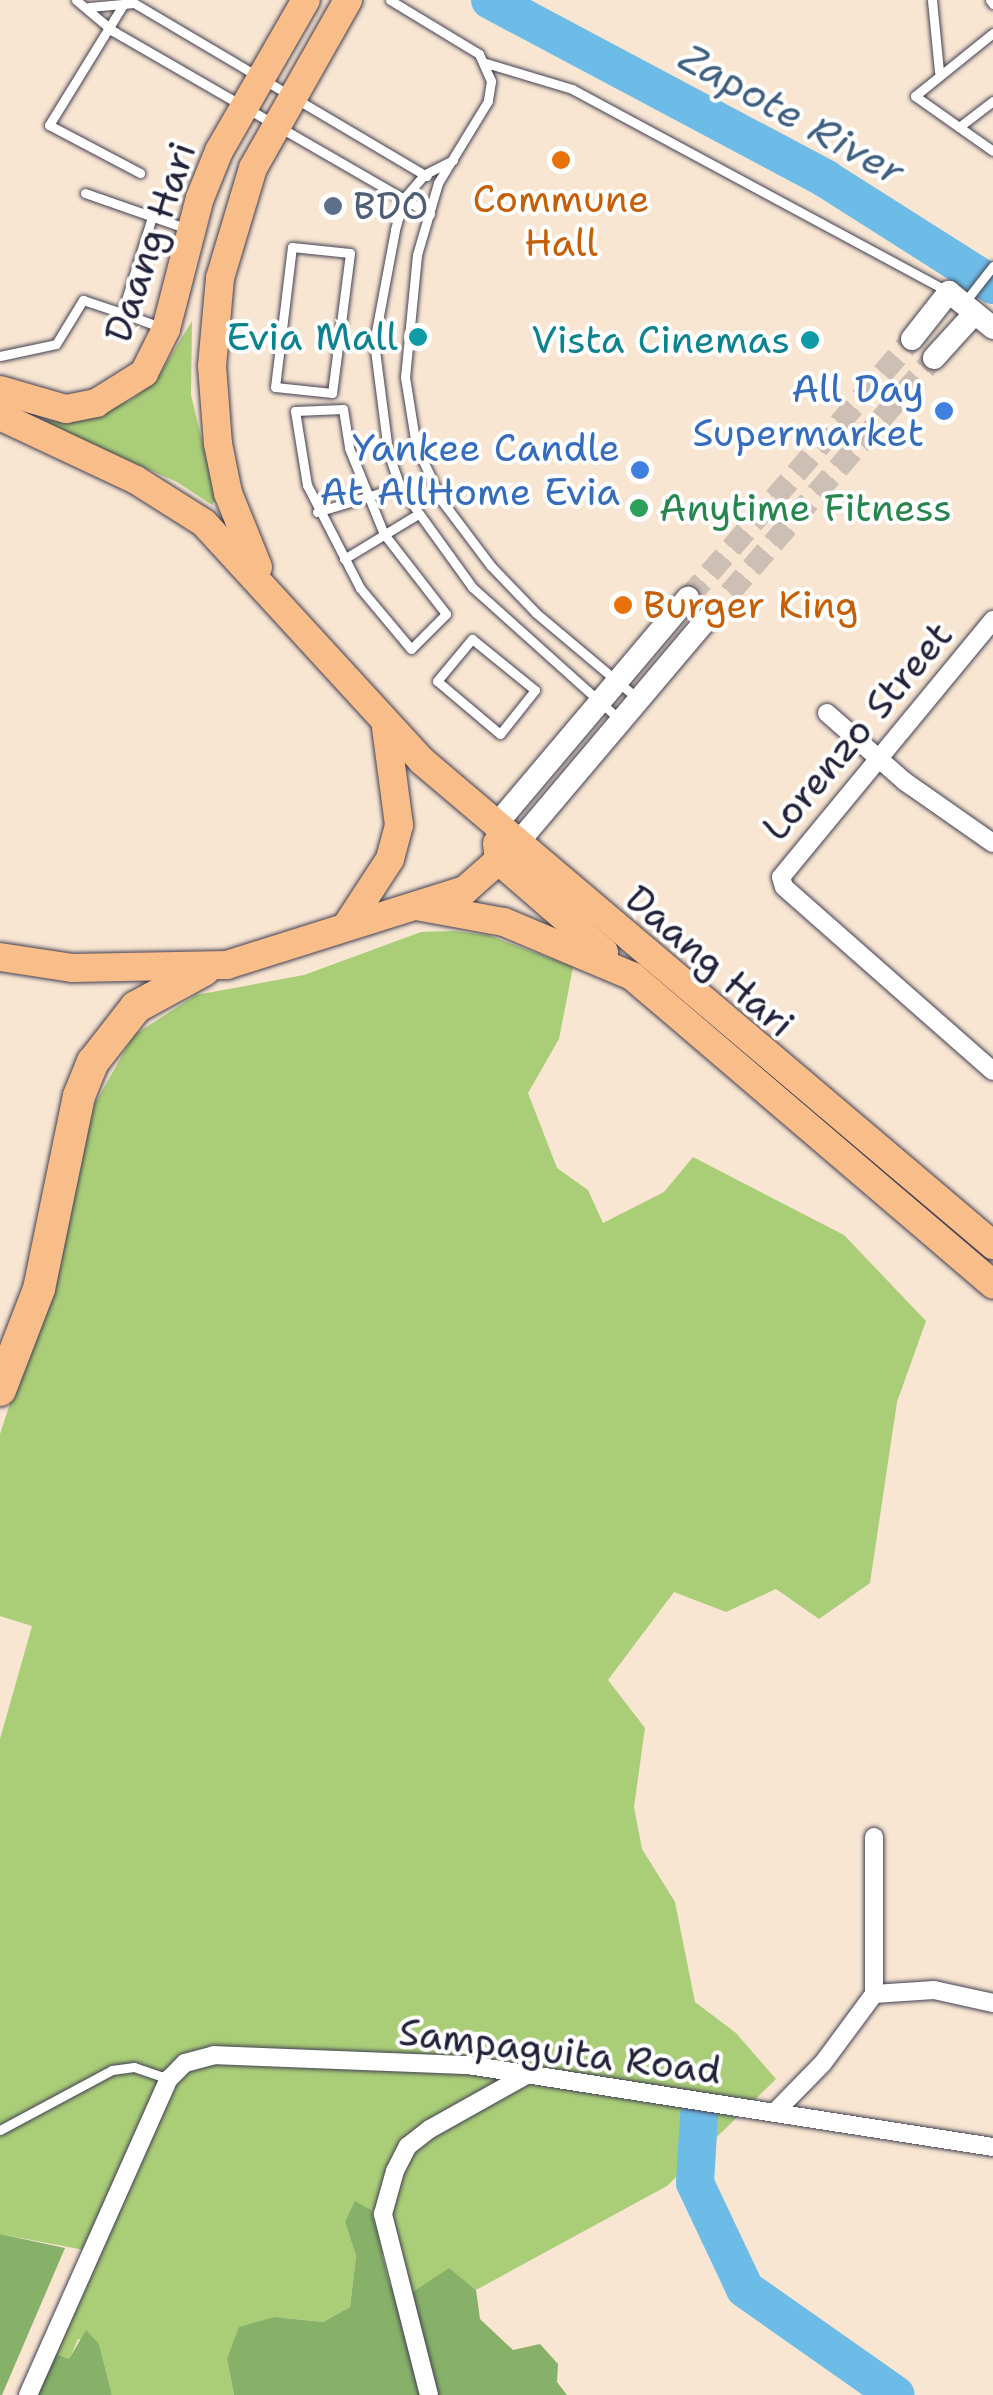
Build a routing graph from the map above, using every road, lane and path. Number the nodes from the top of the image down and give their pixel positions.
1 (126, 0) edge
2 (306, 0) edge
3 (390, 0) edge
4 (932, 0) edge
5 (347, 2) edge
6 (84, 3) edge
7 (106, 26) junction
8 (993, 33) edge
9 (486, 63) junction
10 (939, 72) junction
11 (262, 76) junction
12 (294, 94) junction
13 (993, 101) edge
14 (246, 103) junction
15 (277, 122) junction
16 (959, 127) junction
17 (993, 151) edge
18 (455, 159) junction
19 (140, 173) dead end
20 (425, 174) junction
21 (438, 182) junction
22 (85, 194) dead end
23 (404, 198) junction
24 (430, 214) junction
25 (152, 217) junction
26 (191, 230) junction
27 (993, 266) edge
28 (962, 304) junction
29 (122, 313) junction
30 (166, 328) junction
31 (993, 328) edge
32 (912, 339) tunnel mouth
33 (0, 356) edge
34 (934, 358) tunnel mouth
35 (0, 390) edge
36 (332, 393) joint
37 (0, 416) edge
38 (400, 486) junction
39 (367, 497) junction
40 (317, 512) junction
41 (418, 514) junction
42 (384, 534) junction
43 (344, 560) junction
44 (272, 595) junction
45 (688, 598) tunnel mouth
46 (708, 618) tunnel mouth
47 (993, 620) edge
48 (615, 680) junction
49 (535, 690) joint
50 (638, 699) junction
51 (598, 700) junction
52 (827, 714) dead end
53 (620, 720) junction
54 (386, 726) junction
55 (875, 756) junction
56 (993, 843) edge
57 (503, 844) junction
58 (416, 906) junction
59 (347, 925) junction
60 (0, 958) edge
61 (204, 970) junction
62 (632, 976) junction
63 (993, 1071) edge
64 (993, 1245) edge
65 (993, 1284) edge
66 (0, 1390) edge
67 (874, 1837) dead end
68 (874, 1994) junction
69 (993, 2003) edge
70 (528, 2074) junction
71 (169, 2079) junction
72 (776, 2111) junction
73 (0, 2130) edge
74 (993, 2147) edge
75 (28, 2395) edge
76 (429, 2395) edge

1 - 6 lane
1 - 7 lane
1 - 11 lane
2 - 11 main road, Daang Hari
3 - 9 lane
4 - 10 lane
5 - 12 main road, Daang Hari
6 - 7 lane
7 - 14 lane
7 - 19 lane
8 - 10 lane
9 - 18 lane
9 - 28 lane
10 - 16 lane
11 - 12 lane
11 - 14 main road, Daang Hari
12 - 15 main road, Daang Hari
12 - 20 lane
13 - 16 lane
14 - 15 lane
14 - 26 main road, Daang Hari
15 - 23 lane
15 - 44 main road, Daang Hari
16 - 17 lane
18 - 20 lane
18 - 21 lane
20 - 21 lane
20 - 23 lane
21 - 24 lane
22 - 25 lane
23 - 24 lane
23 - 38 lane
24 - 48 lane
25 - 26 lane
25 - 29 lane
26 - 30 main road, Daang Hari
27 - 28 lane
28 - 31 street
28 - 32 street
28 - 34 street
29 - 30 lane
29 - 33 lane
30 - 35 main road, Daang Hari
36 - 36 lane
37 - 44 main road
38 - 39 lane
38 - 41 lane
39 - 40 lane
39 - 40 lane
39 - 42 lane
40 - 43 lane
41 - 42 lane
41 - 51 lane
42 - 43 lane
42 - 43 lane
44 - 54 main road, Daang Hari
45 - 48 street
46 - 50 street
47 - 55 street, Lorenzo Street
48 - 50 lane
48 - 51 street
49 - 49 lane
50 - 53 street
51 - 53 lane
51 - 57 street
52 - 55 street
53 - 57 street
54 - 57 main road, Daang Hari
54 - 59 main road
55 - 56 street
55 - 63 street, Lorenzo Street
57 - 58 main road
57 - 62 main road
57 - 64 main road, Daang Hari
58 - 59 main road, Daang Hari
58 - 62 main road, Daang Hari
59 - 61 main road, Daang Hari
60 - 61 main road, Daang Hari
61 - 66 highway
62 - 65 main road, Daang Hari
67 - 68 street
68 - 69 street
68 - 72 street
70 - 71 street, Sampaguita Road
70 - 72 street, Sampaguita Road
70 - 76 street
71 - 73 lane
71 - 75 street
72 - 74 street, Sampaguita Road

